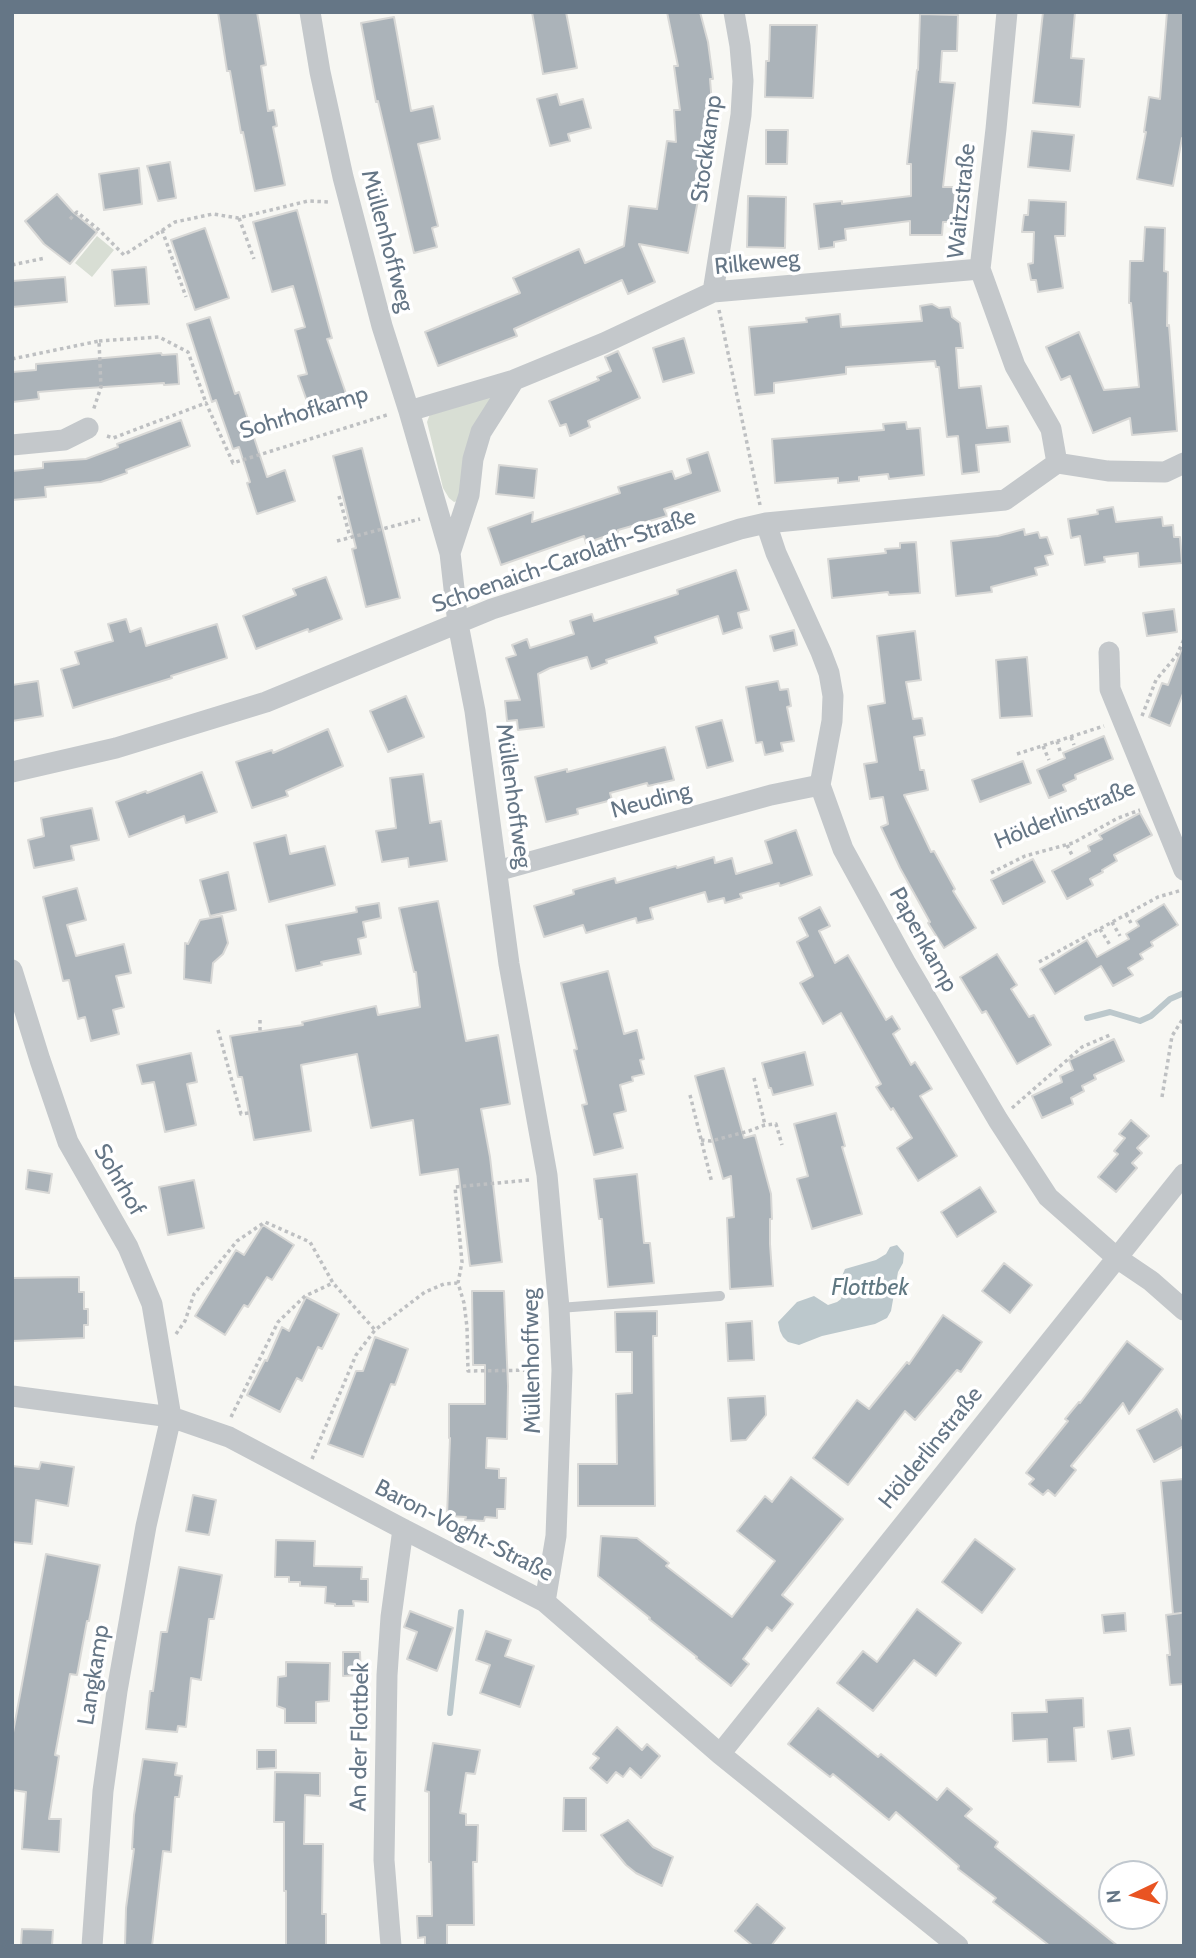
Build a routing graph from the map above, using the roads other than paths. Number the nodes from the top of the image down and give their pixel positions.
1 (310, 12) edge
2 (734, 12) edge
3 (1007, 12) edge
4 (980, 269) junction
5 (713, 292) junction
6 (514, 380) junction
7 (409, 411) junction
8 (88, 428) road end
9 (12, 444) edge
10 (1057, 463) junction
11 (1184, 463) edge
12 (766, 523) junction
13 (450, 553) junction
14 (458, 624) junction
15 (1109, 652) dead end
16 (12, 772) edge
17 (820, 785) junction
18 (1184, 870) edge
19 (497, 871) junction
20 (12, 970) edge
21 (1184, 1174) edge
22 (1117, 1258) junction
23 (720, 1296) dead end
24 (559, 1308) junction
25 (1184, 1310) edge
26 (12, 1396) edge
27 (171, 1416) junction
28 (402, 1529) junction
29 (545, 1602) junction
30 (720, 1754) junction
31 (953, 1944) edge
32 (92, 1946) edge
33 (391, 1946) edge

1 - 7 street, Müllenhoffweg
2 - 5 street, Stockkamp
3 - 4 street, Waitzstraße
4 - 5 street, Rilkeweg
4 - 10 street, Waitzstraße
5 - 6 street, Rilkeweg
6 - 7 street, Rilkeweg
6 - 13 street
7 - 13 street, Müllenhoffweg
8 - 9 street
10 - 11 street
10 - 12 street, Schoenaich-Carolath-Straße
12 - 14 street, Schoenaich-Carolath-Straße
12 - 17 street
13 - 14 street, Müllenhoffweg
14 - 16 street, Schoenaich-Carolath-Straße
14 - 19 street, Müllenhoffweg
15 - 18 street, Hölderlinstraße
17 - 19 street, Neuding
17 - 22 street, Papenkamp
19 - 24 street, Müllenhoffweg
20 - 27 street, Sohrhof
21 - 22 street, Hölderlinstraße
22 - 25 street, Papenkamp
22 - 30 street, Hölderlinstraße
23 - 24 lane
24 - 29 street, Müllenhoffweg
26 - 27 street, Baron-Voght-Straße
27 - 28 street, Baron-Voght-Straße
27 - 32 street, Langkamp
28 - 29 street, Baron-Voght-Straße
28 - 33 street, An der Flottbek
29 - 30 street, Baron-Voght-Straße
30 - 31 street, Baron-Voght-Straße

